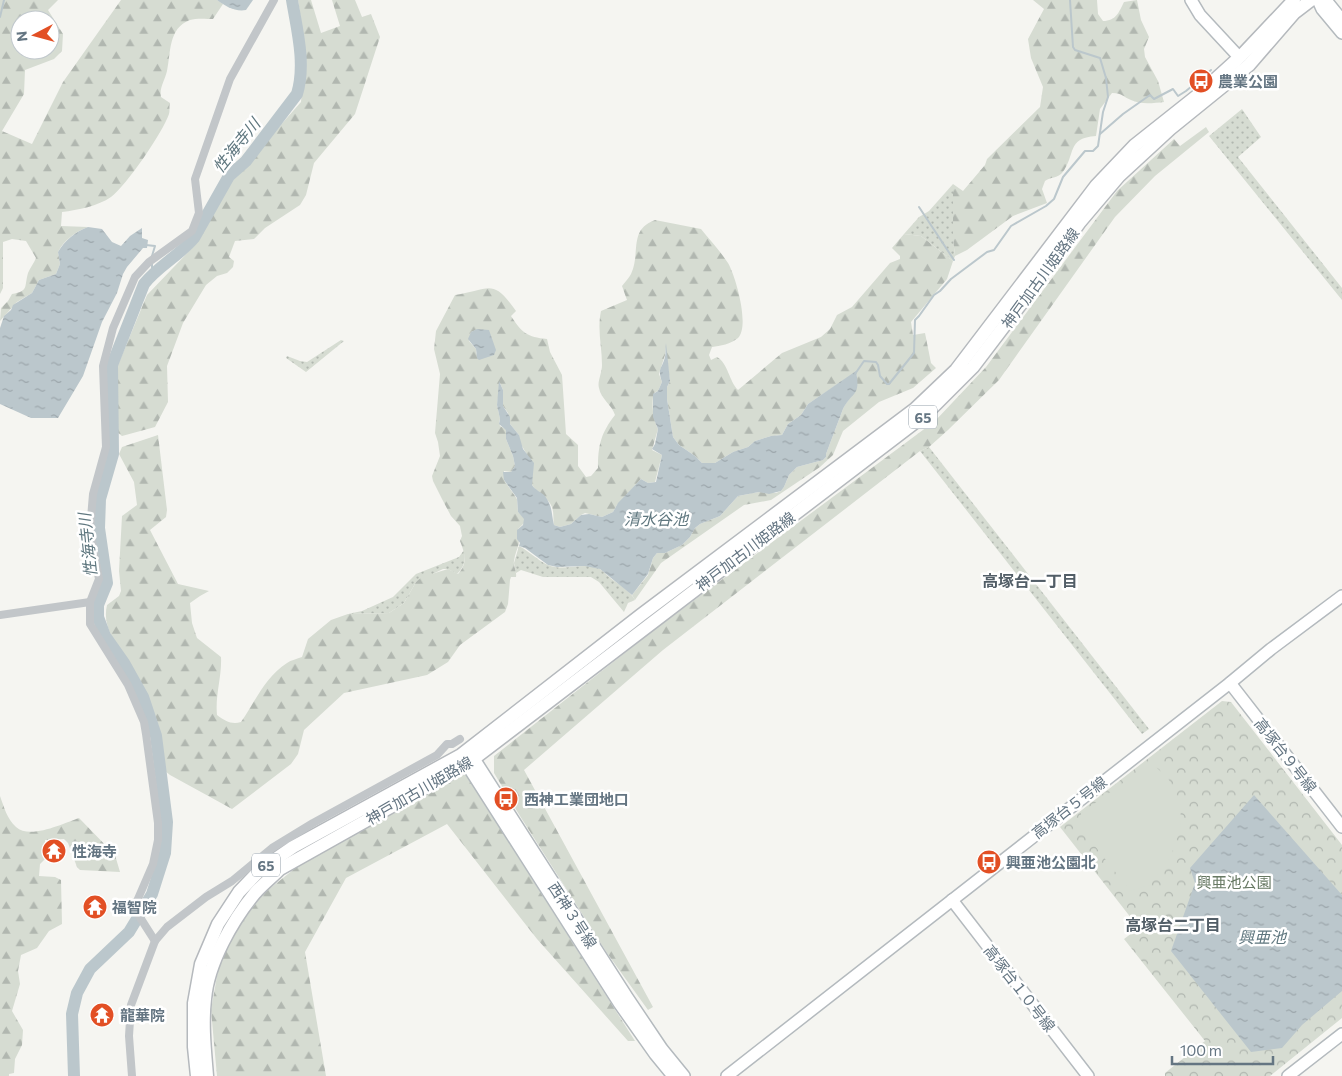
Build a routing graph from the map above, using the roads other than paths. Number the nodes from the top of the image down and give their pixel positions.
1 (274, 0) edge
2 (1191, 0) edge
3 (1294, 0) edge
4 (1311, 0) edge
5 (1318, 0) edge
6 (1323, 0) edge
7 (1342, 20) edge
8 (1342, 33) edge
9 (1239, 58) junction
10 (1342, 596) edge
11 (90, 602) junction
12 (0, 615) edge
13 (1230, 683) junction
14 (452, 744) junction
15 (466, 753) junction
16 (1342, 827) edge
17 (952, 900) junction
18 (155, 940) junction
19 (1340, 1039) edge
20 (132, 1076) edge
21 (197, 1076) edge
22 (207, 1076) edge
23 (673, 1076) edge
24 (684, 1076) edge
25 (727, 1076) edge
26 (1088, 1076) edge
27 (1288, 1076) edge

1 - 11 street
2 - 9 street
3 - 9 main road, 神戸加古川姫路線 / 65
4 - 15 main road, 神戸加古川姫路線 / 65
5 - 8 street
6 - 7 street
9 - 15 main road, 神戸加古川姫路線 / 65
10 - 13 street, 高塚台５号線
11 - 12 street
11 - 18 street
13 - 16 street, 高塚台９号線
13 - 17 street, 高塚台５号線
14 - 15 street
14 - 15 street
14 - 18 street
15 - 21 main road, 神戸加古川姫路線 / 65
15 - 22 main road, 神戸加古川姫路線 / 65
15 - 23 street, 西神３号線
15 - 24 street, 西神３号線
17 - 25 street, 高塚台５号線
17 - 26 street, 高塚台１０号線
18 - 20 street
19 - 27 street

